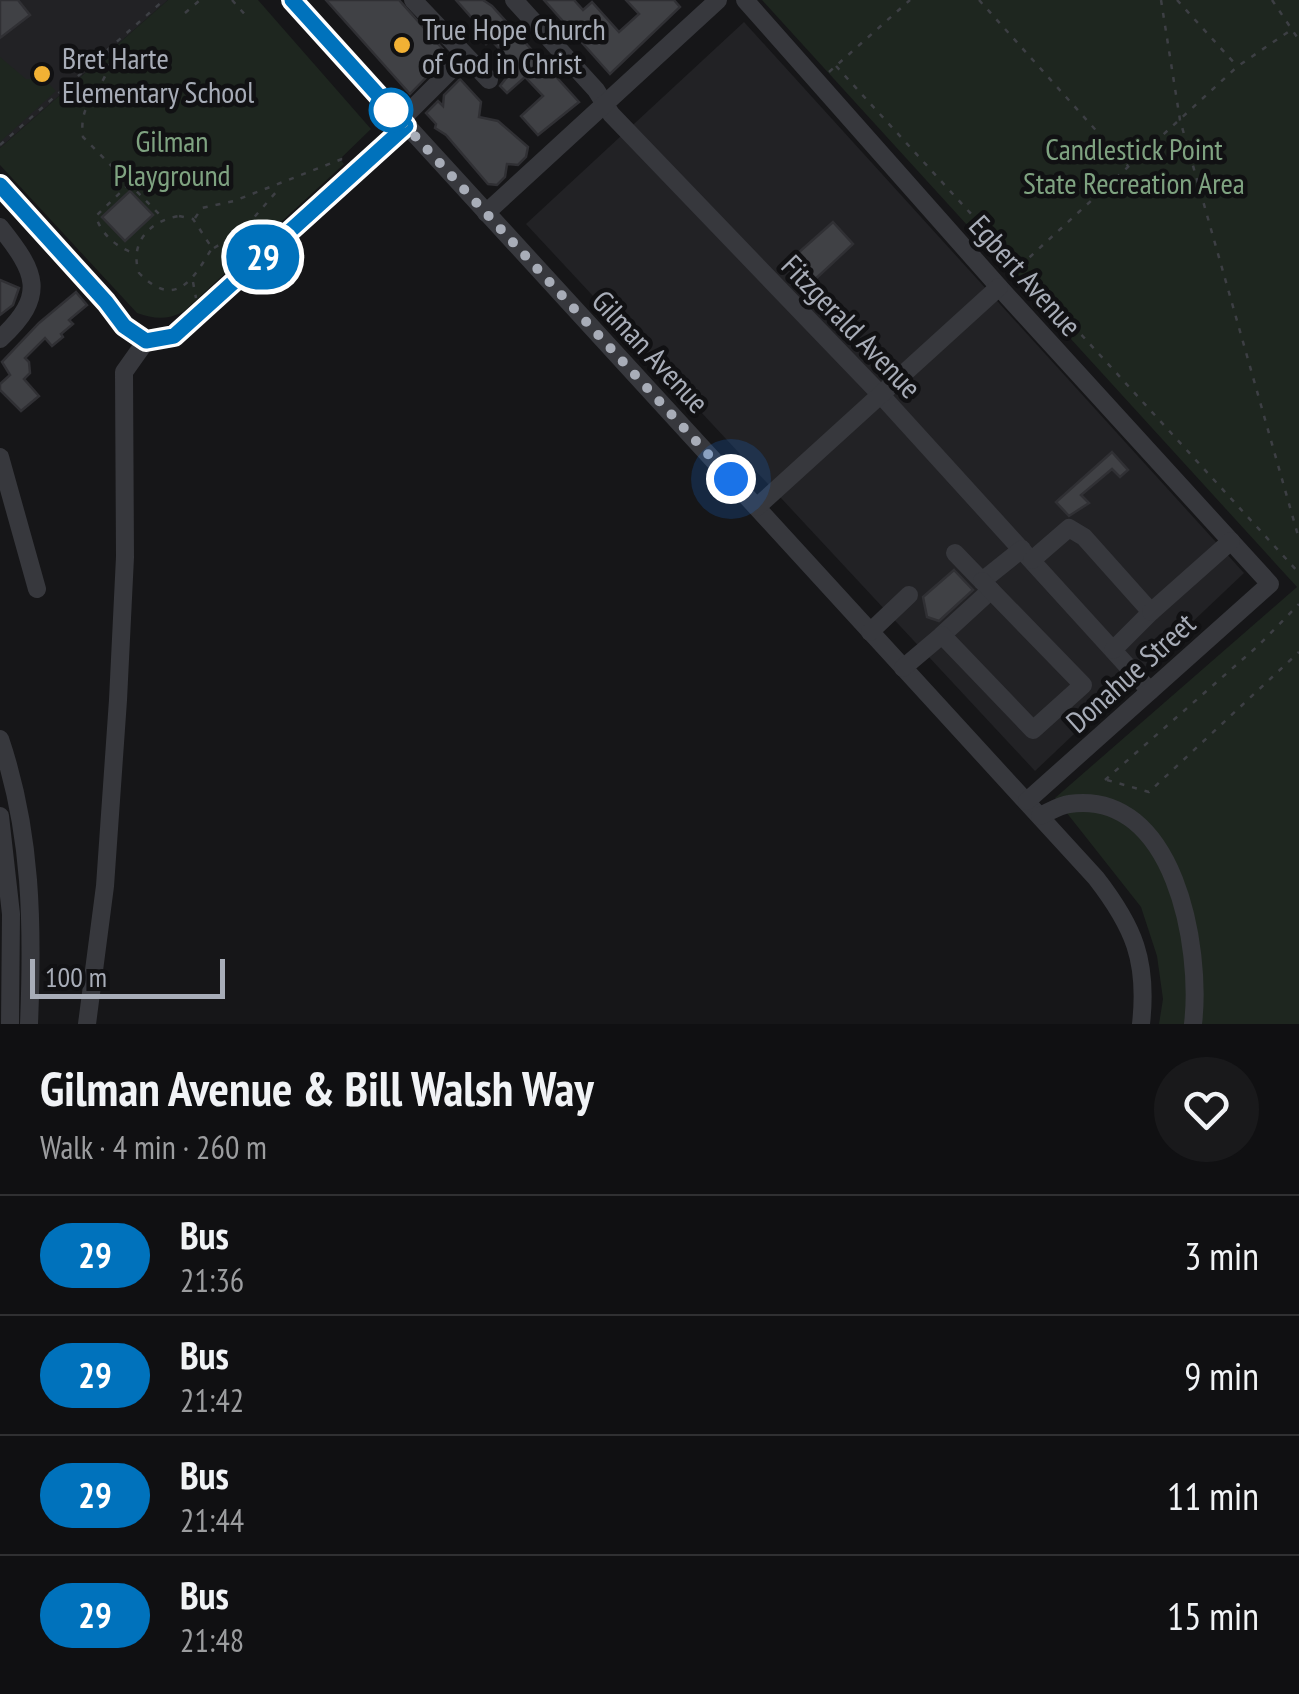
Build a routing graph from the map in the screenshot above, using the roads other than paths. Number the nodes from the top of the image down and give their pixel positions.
1 (292, 0) edge
2 (414, 0) edge
3 (514, 0) edge
4 (718, 0) edge
5 (745, 0) edge
6 (459, 62) dead end
7 (489, 80) dead end
8 (606, 105) junction
9 (403, 124) junction
10 (0, 186) edge
11 (486, 213) junction
12 (0, 227) edge
13 (998, 286) junction
14 (0, 339) edge
15 (146, 341) junction
16 (880, 394) junction
17 (0, 457) edge
18 (757, 508) junction
19 (1231, 542) junction
20 (955, 553) dead end
21 (1027, 555) junction
22 (1270, 584) joint
23 (986, 586) junction
24 (36, 588) dead end
25 (909, 595) dead end
26 (1151, 612) junction
27 (870, 632) junction
28 (942, 635) junction
29 (1113, 650) junction
30 (903, 668) junction
31 (1150, 691) junction
32 (0, 739) edge
33 (1026, 801) junction
34 (0, 816) edge
35 (1046, 822) junction
36 (10, 1024) edge
37 (29, 1024) edge
38 (87, 1024) edge
39 (1141, 1024) edge
40 (1193, 1024) edge

1 - 9 street, Gilman Avenue
2 - 7 street
3 - 8 street, Fitzgerald Avenue
4 - 8 street
5 - 13 street, Egbert Avenue
6 - 9 street
8 - 11 street
8 - 16 street, Fitzgerald Avenue
9 - 11 street, Gilman Avenue
9 - 15 street
10 - 15 street
11 - 18 street, Gilman Avenue
12 - 14 street
13 - 16 street
13 - 19 street, Egbert Avenue
15 - 38 street
16 - 18 street
16 - 21 street, Fitzgerald Avenue
17 - 24 street
18 - 27 street, Gilman Avenue
19 - 22 street, Egbert Avenue
19 - 26 street
20 - 23 street
21 - 23 street
21 - 26 street
21 - 29 street, Fitzgerald Avenue
22 - 31 street, Donahue Street
23 - 28 street
23 - 28 street
25 - 27 street
26 - 29 street
27 - 30 street, Gilman Avenue
28 - 30 street
29 - 31 street, Fitzgerald Avenue
30 - 33 street, Gilman Avenue
31 - 33 street, Donahue Street
32 - 37 street
33 - 35 street, Gilman Avenue
34 - 36 street
35 - 39 street, Gilman Avenue
35 - 40 street

